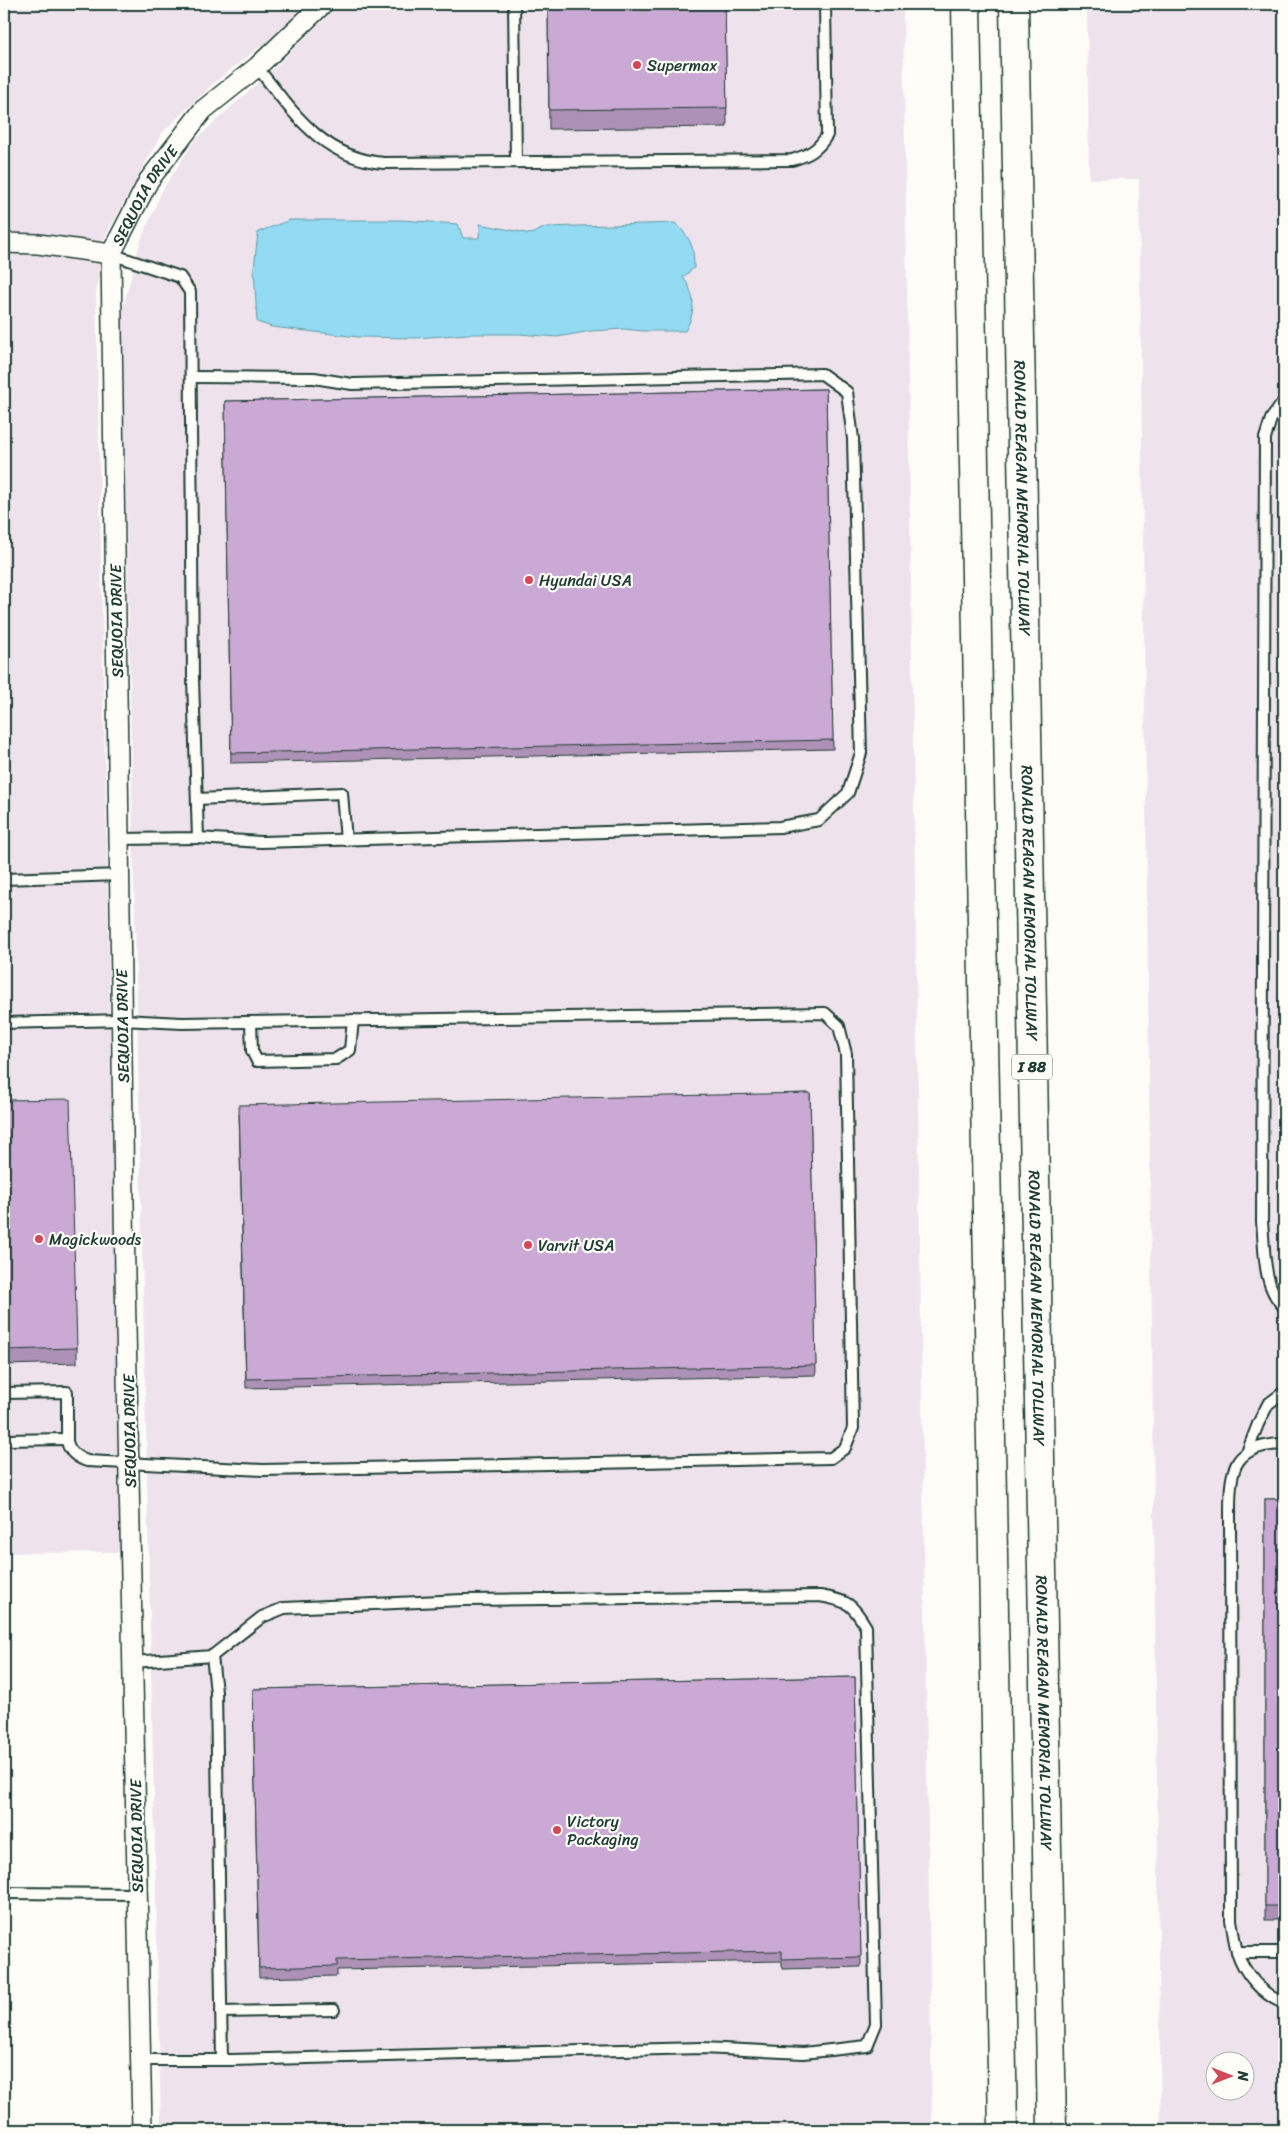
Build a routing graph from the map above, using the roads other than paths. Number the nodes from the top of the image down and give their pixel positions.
1 (323, 4) edge
2 (514, 4) edge
3 (825, 4) edge
4 (966, 4) edge
5 (1014, 4) edge
6 (257, 68) junction
7 (516, 162) junction
8 (4, 243) edge
9 (110, 254) junction
10 (191, 376) junction
11 (1284, 401) edge
12 (1280, 414) edge
13 (197, 799) junction
14 (198, 838) junction
15 (119, 839) junction
16 (346, 840) junction
17 (120, 875) junction
18 (4, 878) edge
19 (122, 1020) junction
20 (353, 1020) junction
21 (251, 1022) junction
22 (4, 1023) edge
23 (1280, 1299) edge
24 (1284, 1307) edge
25 (1284, 1392) edge
26 (4, 1393) edge
27 (67, 1439) junction
28 (4, 1440) edge
29 (1284, 1444) edge
30 (1248, 1450) junction
31 (129, 1462) junction
32 (212, 1656) junction
33 (133, 1662) junction
34 (4, 1893) edge
35 (137, 1894) junction
36 (1237, 1952) junction
37 (1284, 1952) edge
38 (1284, 2003) edge
39 (334, 2010) dead end
40 (221, 2012) junction
41 (141, 2060) junction
42 (222, 2060) junction
43 (142, 2130) edge
44 (1003, 2130) edge
45 (1052, 2130) edge

1 - 6 street, SEQUOIA DRIVE
2 - 7 lane
3 - 7 lane
4 - 44 highway
5 - 45 highway, RONALD REAGAN MEMORIAL TOLLWAY / I 88
6 - 7 lane
6 - 9 street, SEQUOIA DRIVE
8 - 9 street
9 - 10 lane
9 - 15 street, SEQUOIA DRIVE
10 - 13 lane
10 - 16 lane
11 - 12 lane
12 - 23 lane
13 - 14 lane
13 - 16 lane
14 - 15 lane
14 - 16 lane
15 - 17 street, SEQUOIA DRIVE
17 - 18 lane
17 - 19 street, SEQUOIA DRIVE
19 - 21 lane
19 - 22 lane
19 - 31 street, SEQUOIA DRIVE
20 - 21 lane
20 - 21 lane
20 - 31 lane
23 - 24 lane
25 - 30 lane
26 - 27 lane
27 - 28 lane
27 - 31 lane
29 - 30 lane
30 - 36 lane
31 - 33 street, SEQUOIA DRIVE
32 - 33 lane
32 - 40 lane
32 - 42 lane
33 - 35 street, SEQUOIA DRIVE
34 - 35 lane
35 - 41 street, SEQUOIA DRIVE
36 - 37 lane
36 - 38 lane
39 - 40 lane
40 - 42 lane
41 - 42 lane
41 - 43 street, SEQUOIA DRIVE

